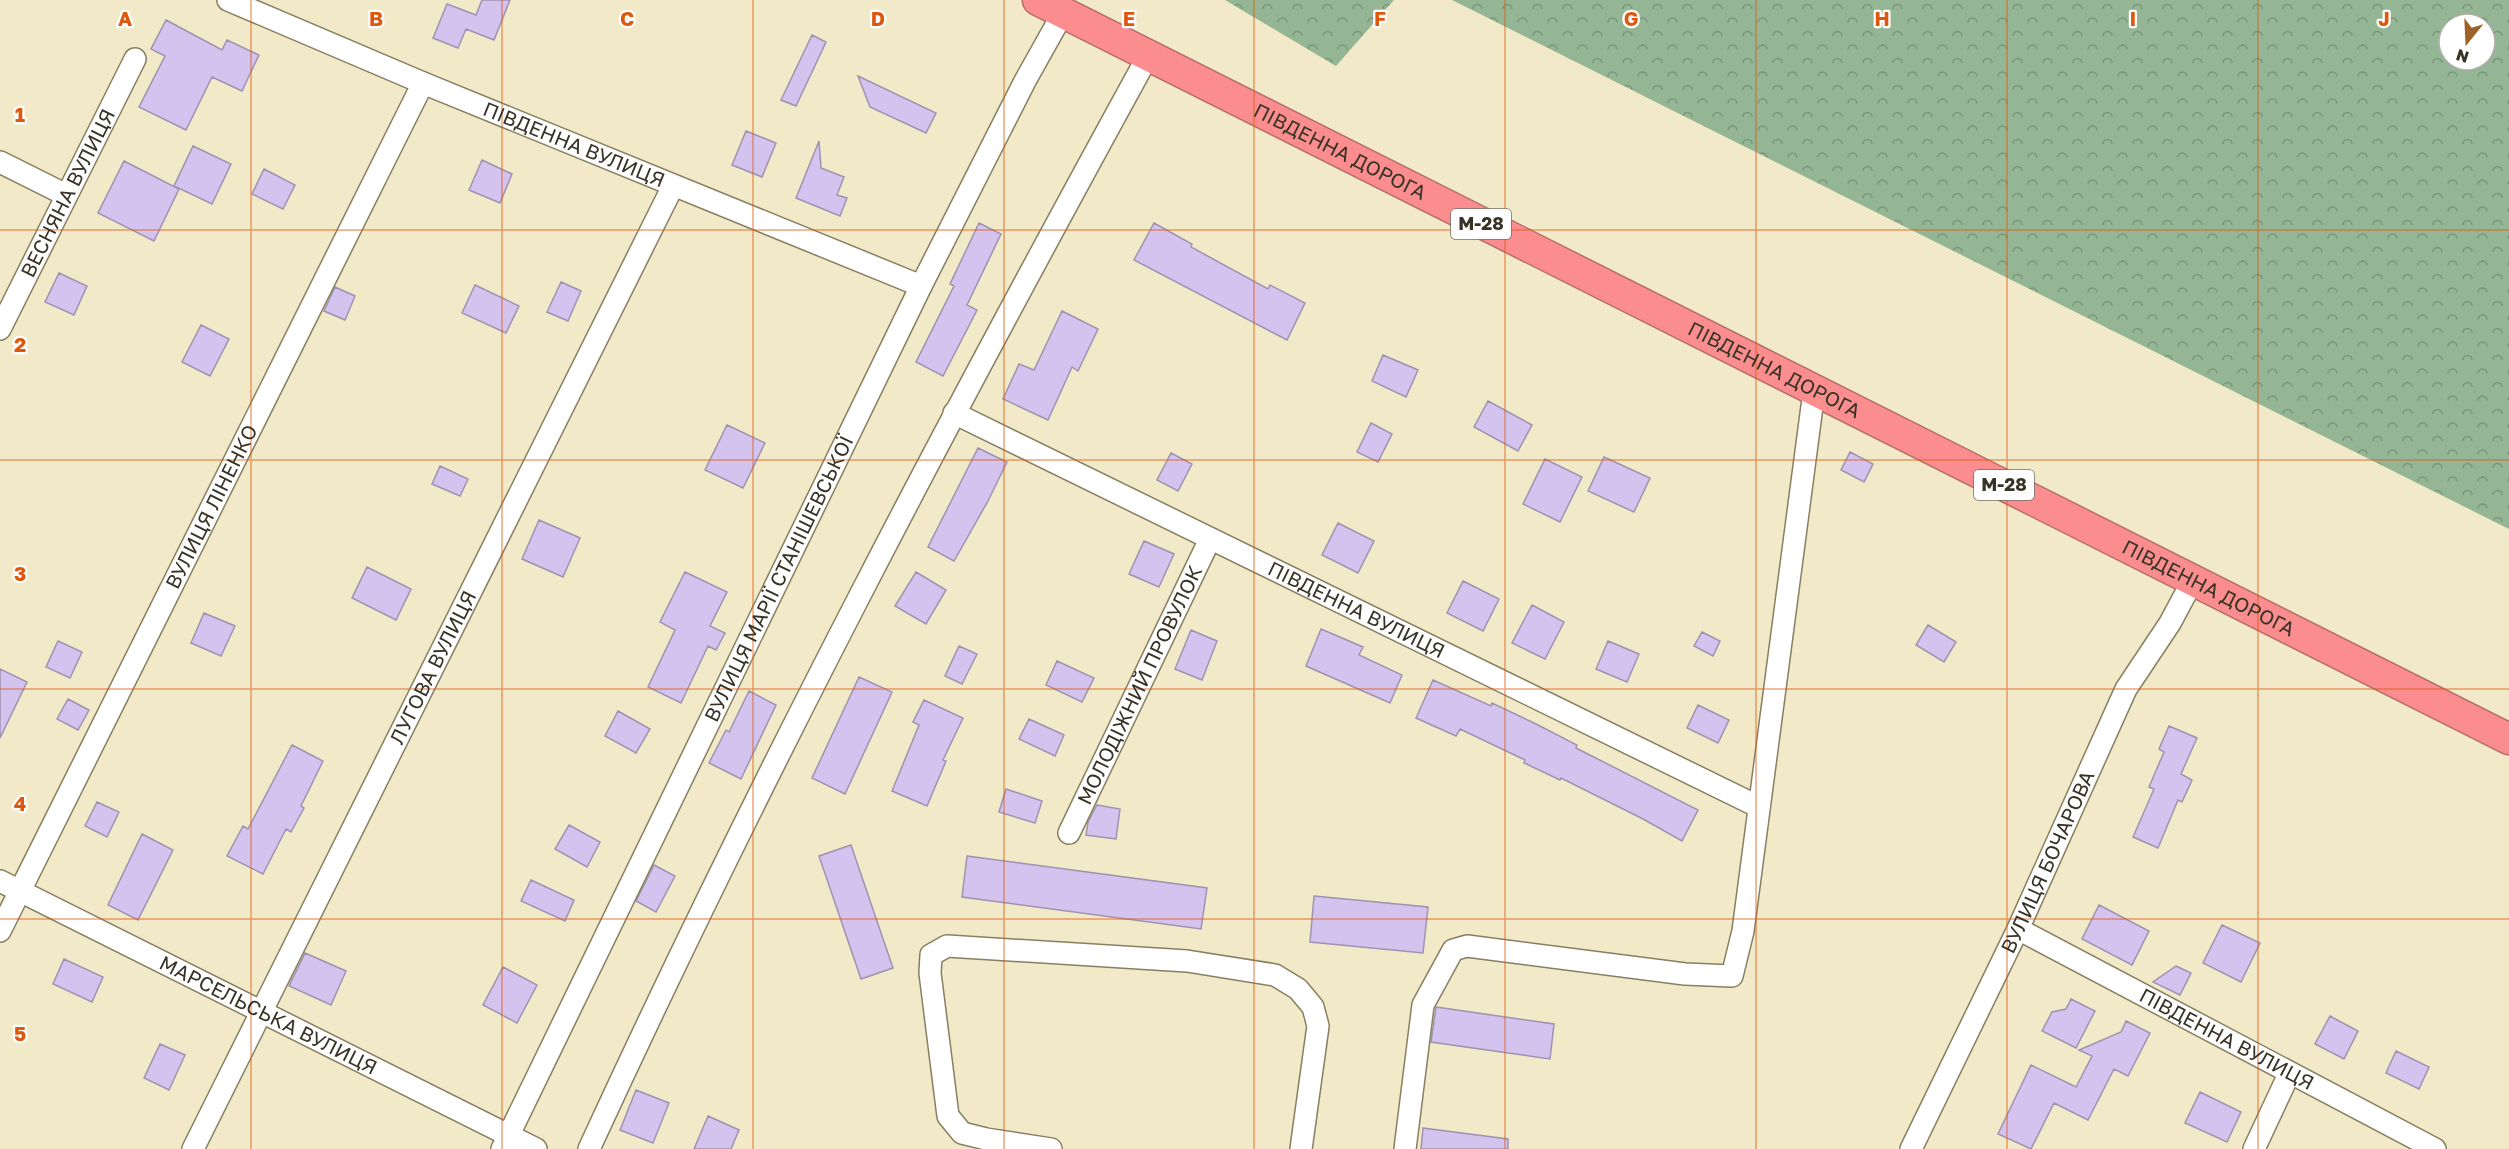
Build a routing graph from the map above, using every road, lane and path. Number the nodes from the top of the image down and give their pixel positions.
1 (228, 0) edge
2 (1050, 6) edge
3 (1148, 56) junction
4 (135, 59) dead end
5 (423, 83) junction
6 (0, 162) edge
7 (673, 186) junction
8 (66, 195) junction
9 (921, 286) junction
10 (0, 329) edge
11 (1814, 391) junction
12 (954, 413) junction
13 (1210, 539) junction
14 (2193, 580) junction
15 (2509, 739) edge
16 (1759, 807) junction
17 (1069, 833) dead end
18 (0, 881) edge
19 (20, 891) junction
20 (2018, 929) junction
21 (0, 931) edge
22 (262, 1012) junction
23 (2289, 1074) junction
24 (505, 1142) edge
25 (193, 1149) edge
26 (536, 1149) edge
27 (589, 1149) edge
28 (1051, 1149) edge
29 (1301, 1149) edge
30 (1405, 1149) edge
31 (1911, 1149) edge
32 (2254, 1149) edge
33 (2435, 1149) edge

1 - 5 street, ПІВДЕННА ВУЛИЦЯ
2 - 3 highway, ПІВДЕННА ДОРОГА / М-28
2 - 9 street, ВУЛИЦЯ МАРІЇ СТАНІШЕВСЬКОЇ
3 - 11 highway, ПІВДЕННА ДОРОГА / М-28
3 - 12 street
4 - 8 street, ВЕСНЯНА ВУЛИЦЯ
5 - 7 street, ПІВДЕННА ВУЛИЦЯ
5 - 19 street, ВУЛИЦЯ ЛІНЕНКО
6 - 8 street
7 - 9 street, ПІВДЕННА ВУЛИЦЯ
7 - 22 street, ЛУГОВА ВУЛИЦЯ
8 - 10 street, ВЕСНЯНА ВУЛИЦЯ
9 - 24 street, ВУЛИЦЯ МАРІЇ СТАНІШЕВСЬКОЇ
11 - 14 highway, ПІВДЕННА ДОРОГА / М-28
11 - 16 street
12 - 13 street, ПІВДЕННА ВУЛИЦЯ
12 - 27 street
13 - 16 street, ПІВДЕННА ВУЛИЦЯ
13 - 17 street, МОЛОДІЖНИЙ ПРОВУЛОК
14 - 15 highway, ПІВДЕННА ДОРОГА / М-28
14 - 20 street, ВУЛИЦЯ БОЧАРОВА
16 - 30 street
18 - 19 street, МАРСЕЛЬСЬКА ВУЛИЦЯ
19 - 21 street, ВУЛИЦЯ ЛІНЕНКО
19 - 22 street, МАРСЕЛЬСЬКА ВУЛИЦЯ
20 - 23 street, ПІВДЕННА ВУЛИЦЯ
20 - 31 street, ВУЛИЦЯ БОЧАРОВА
22 - 24 street, МАРСЕЛЬСЬКА ВУЛИЦЯ
22 - 25 street, ЛУГОВА ВУЛИЦЯ
23 - 32 street
23 - 33 street, ПІВДЕННА ВУЛИЦЯ
24 - 26 street, МАРСЕЛЬСЬКА ВУЛИЦЯ
28 - 29 street

